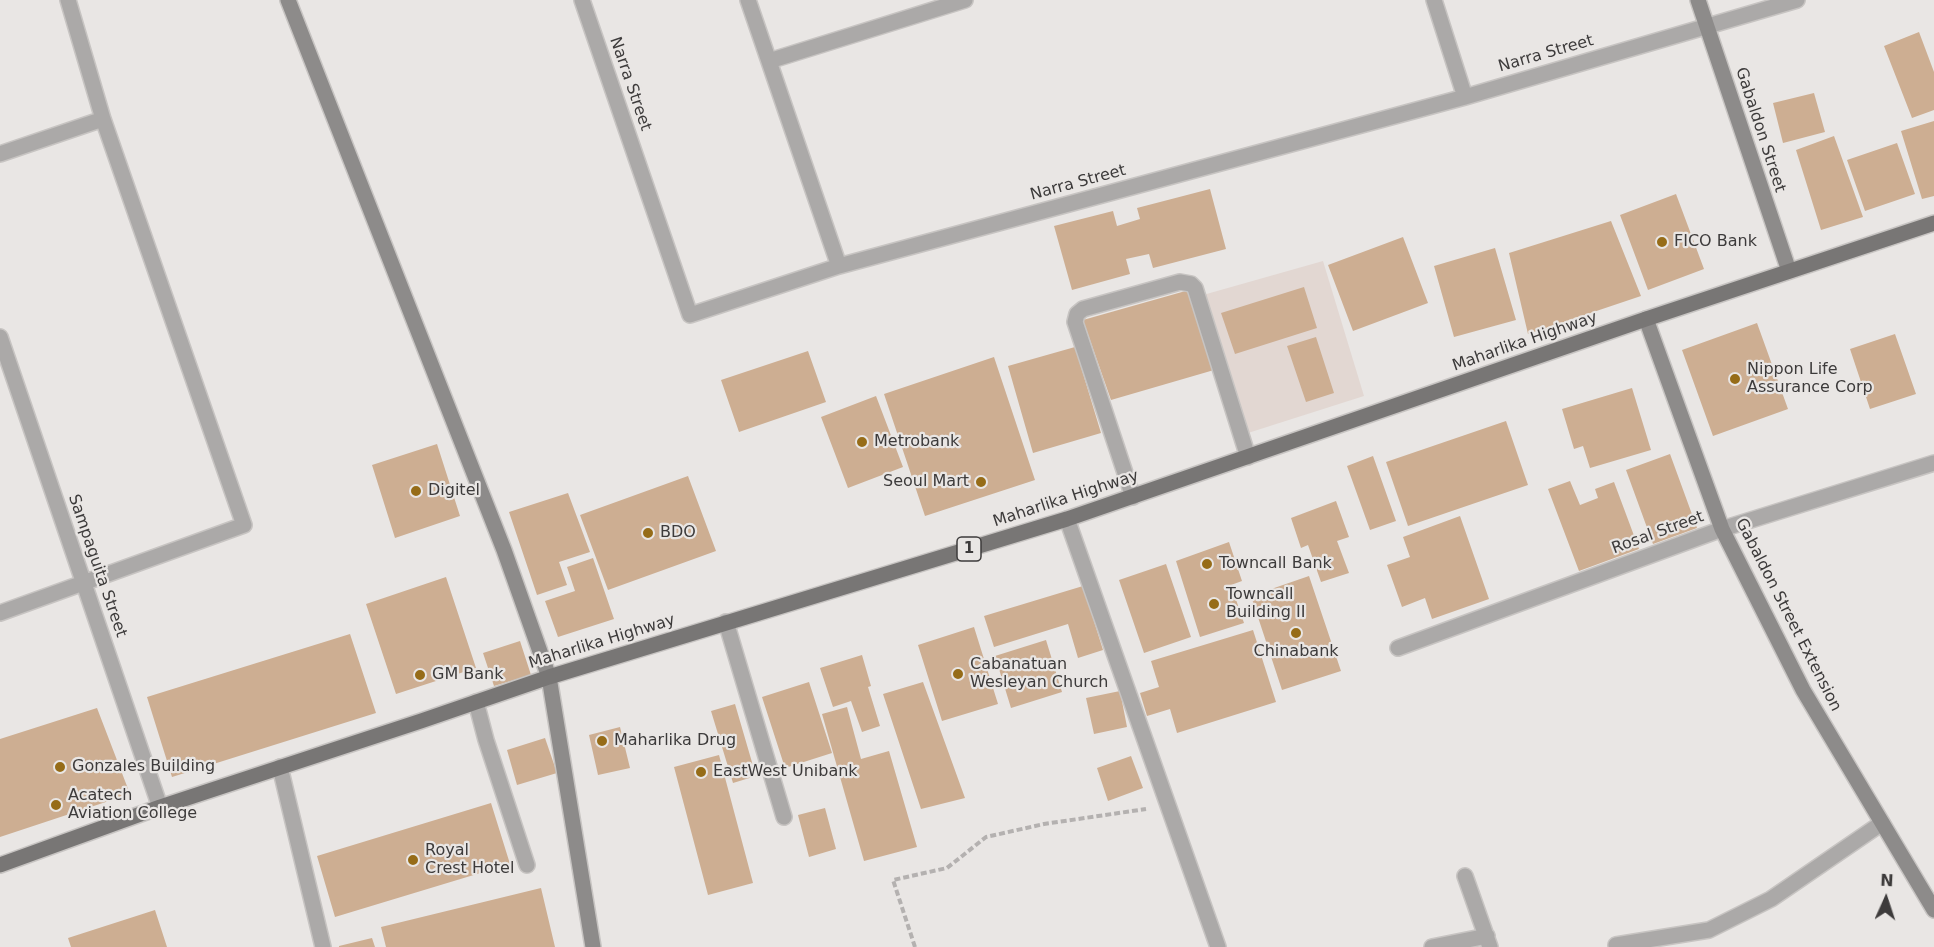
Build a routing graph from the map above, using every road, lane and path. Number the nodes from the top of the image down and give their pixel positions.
1 (68, 0) edge
2 (288, 0) edge
3 (582, 0) edge
4 (748, 0) edge
5 (965, 0) edge
6 (1434, 0) edge
7 (1698, 0) edge
8 (1797, 0) edge
9 (1707, 27) junction
10 (769, 61) junction
11 (1465, 97) junction
12 (103, 119) junction
13 (0, 154) edge
14 (1934, 223) edge
15 (839, 266) junction
16 (1789, 271) junction
17 (1646, 319) junction
18 (0, 337) edge
19 (1248, 457) junction
20 (1934, 463) edge
21 (1133, 496) junction
22 (1067, 519) junction
23 (1722, 529) junction
24 (85, 584) junction
25 (0, 613) edge
26 (726, 622) junction
27 (1398, 648) dead end
28 (549, 677) junction
29 (476, 702) junction
30 (280, 767) junction
31 (1168, 805) junction
32 (160, 807) junction
33 (784, 817) dead end
34 (1882, 823) junction
35 (0, 865) edge
36 (527, 865) dead end
37 (1465, 876) dead end
38 (1934, 910) edge
39 (1488, 942) edge
40 (1616, 945) dead end
41 (323, 947) edge
42 (593, 947) edge
43 (915, 947) edge
44 (1218, 947) edge
45 (1432, 947) edge

1 - 12 street
2 - 28 street
3 - 15 street, Narra Street
4 - 10 street
5 - 10 street
6 - 11 street
7 - 9 street, Gabaldon Street
8 - 9 street, Narra Street
9 - 11 street, Narra Street
9 - 16 street, Gabaldon Street
10 - 15 street
11 - 15 street, Narra Street
12 - 13 street
12 - 24 street
14 - 16 main road, Maharlika Highway / 1
16 - 17 main road, Maharlika Highway / 1
17 - 19 main road, Maharlika Highway / 1
17 - 23 street, Gabaldon Street Extension
18 - 24 street, Sampaguita Street
19 - 21 main road, Maharlika Highway / 1
19 - 21 street
20 - 23 street, Rosal Street
21 - 22 main road, Maharlika Highway / 1
22 - 26 main road, Maharlika Highway / 1
22 - 31 street
23 - 27 street, Rosal Street
23 - 34 street, Gabaldon Street Extension
24 - 25 street
24 - 32 street, Sampaguita Street
26 - 28 main road, Maharlika Highway / 1
26 - 33 street
28 - 29 main road, Maharlika Highway / 1
28 - 42 street
29 - 30 main road, Maharlika Highway / 1
29 - 36 street
30 - 32 main road, Maharlika Highway / 1
30 - 41 street
31 - 43 path
31 - 44 street
32 - 35 main road, Maharlika Highway / 1
34 - 38 street, Gabaldon Street Extension
34 - 40 street
37 - 39 street
39 - 45 street

